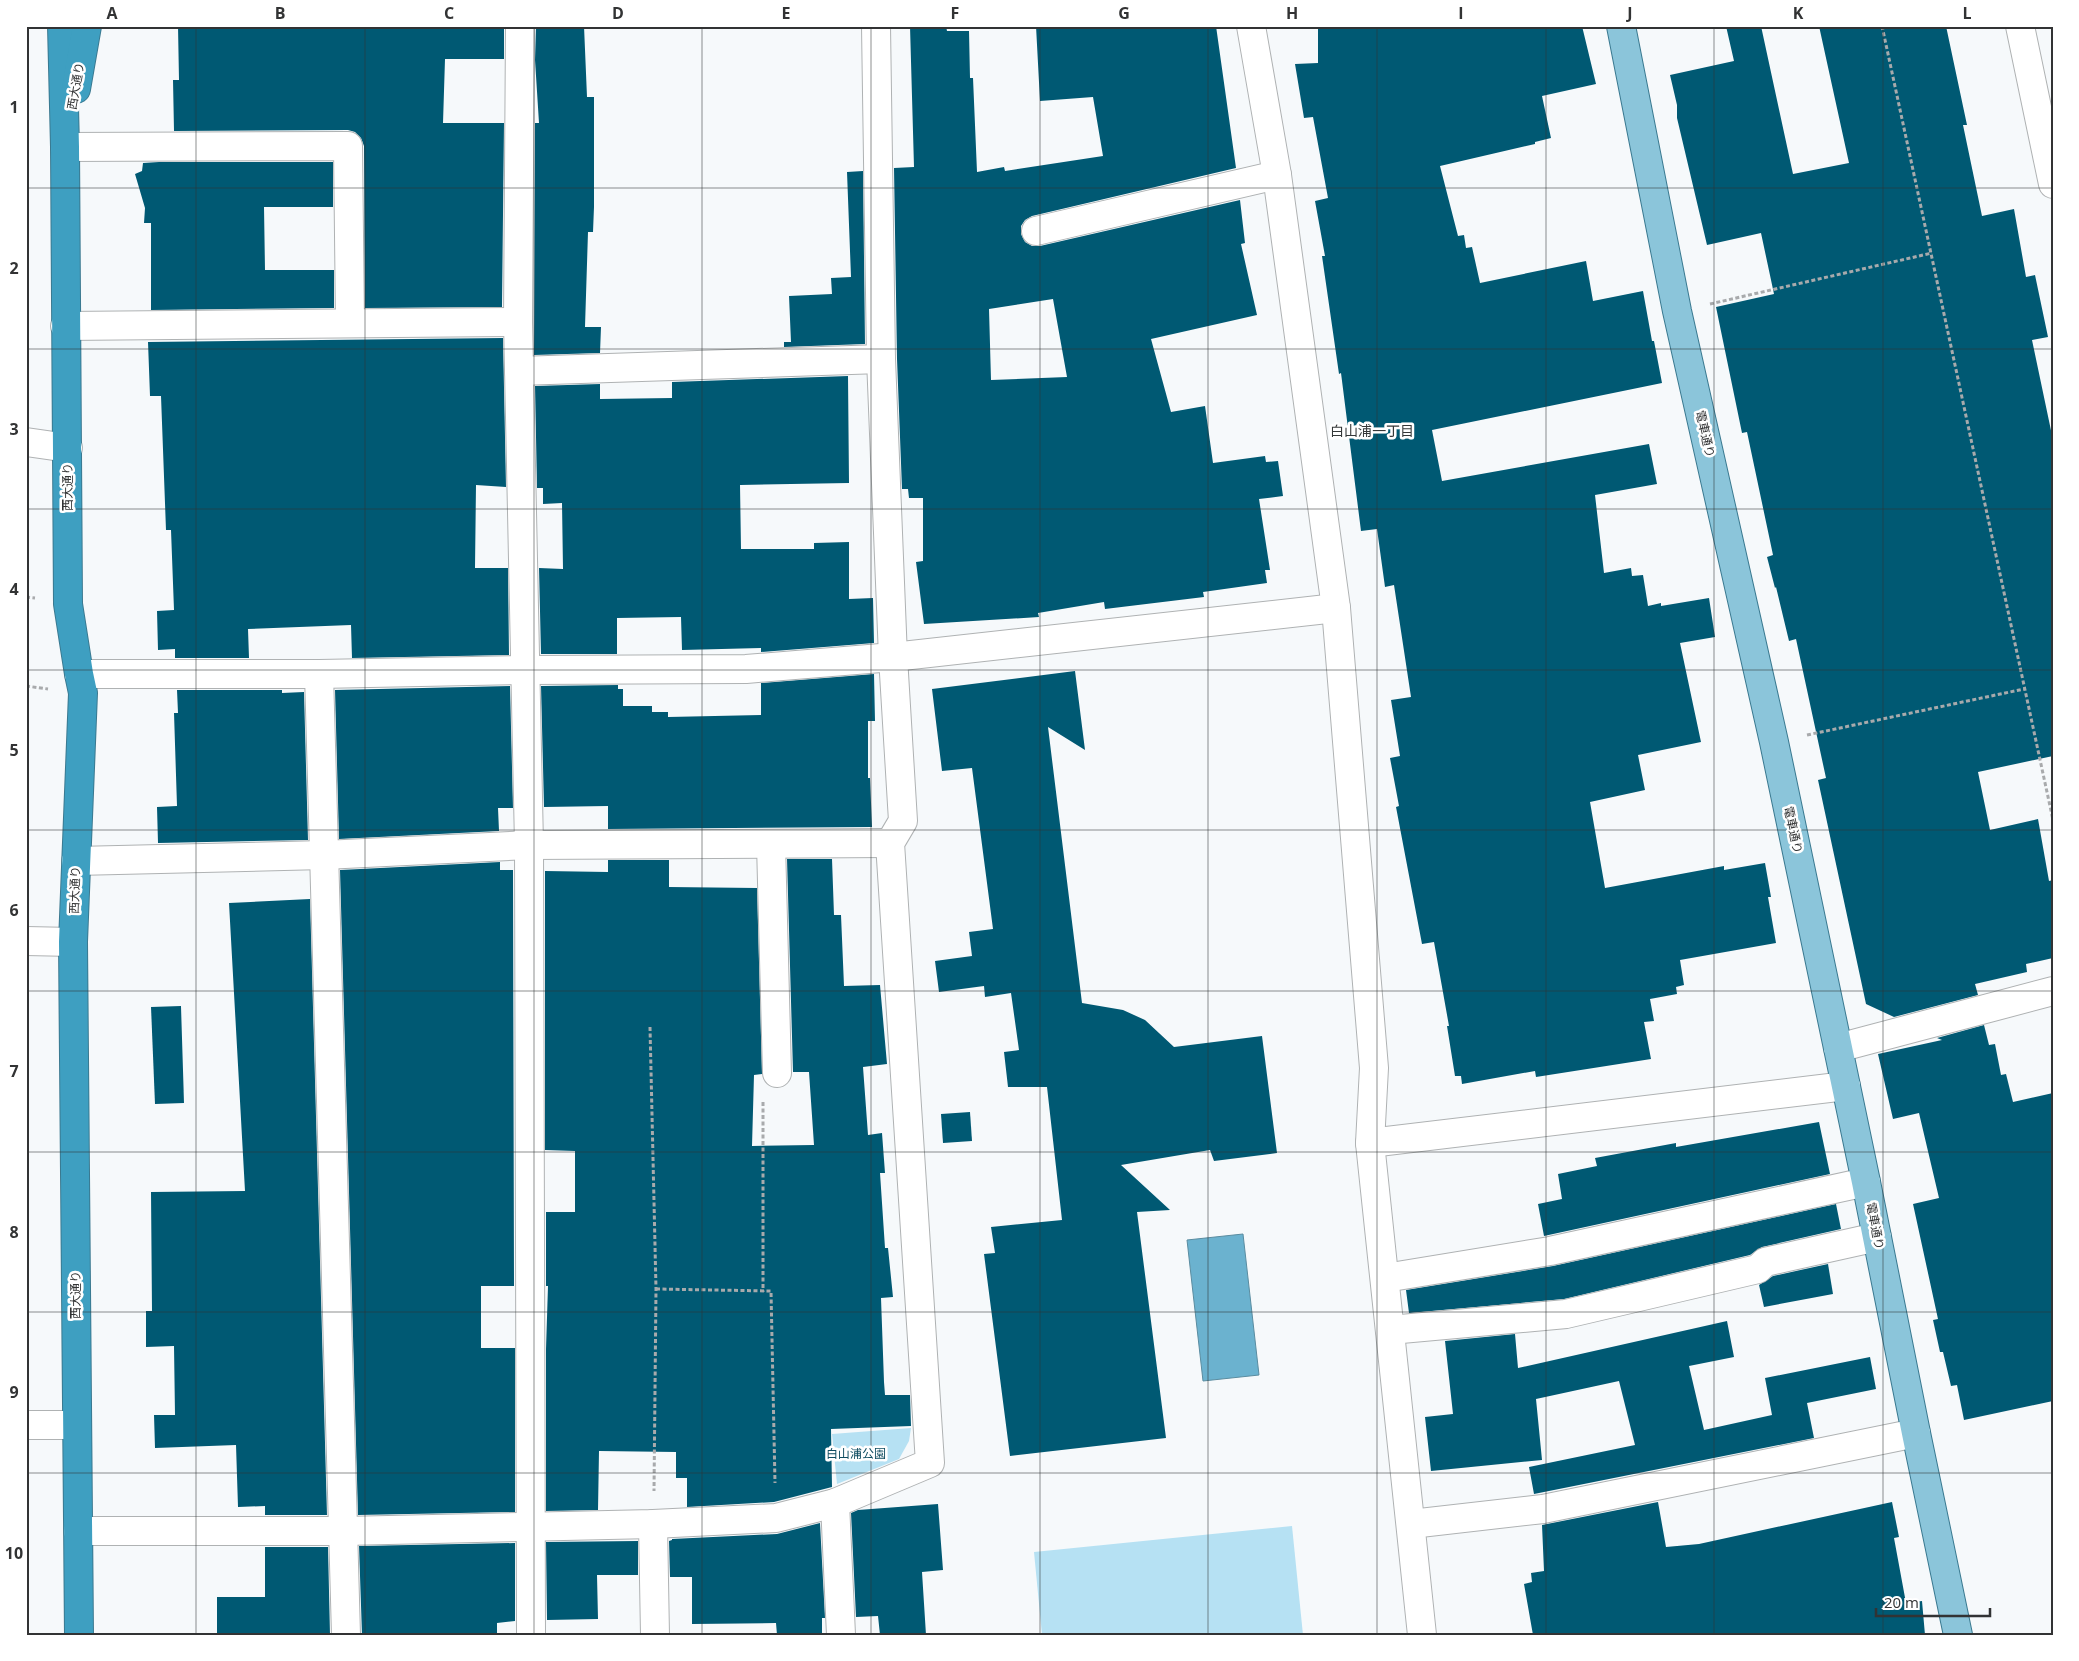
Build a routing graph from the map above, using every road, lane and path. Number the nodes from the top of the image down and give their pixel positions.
1 (62, 26) edge
2 (87, 26) edge
3 (520, 26) edge
4 (876, 26) edge
5 (1252, 26) edge
6 (1622, 26) edge
7 (1882, 26) edge
8 (2020, 26) edge
9 (66, 147) junction
10 (1276, 175) junction
11 (2053, 184) edge
12 (1036, 230) dead end
13 (1932, 253) junction
14 (1677, 311) junction
15 (518, 322) junction
16 (350, 324) junction
17 (66, 326) junction
18 (881, 359) junction
19 (519, 371) junction
20 (26, 442) edge
21 (68, 448) junction
22 (1336, 608) junction
23 (893, 657) junction
24 (526, 670) junction
25 (79, 674) junction
26 (319, 674) junction
27 (2024, 689) junction
28 (1774, 742) junction
29 (2053, 820) edge
30 (890, 843) junction
31 (772, 844) junction
32 (529, 846) junction
33 (324, 854) junction
34 (76, 861) junction
35 (26, 941) edge
36 (73, 942) junction
37 (2053, 991) edge
38 (650, 1027) dead end
39 (1838, 1048) junction
40 (777, 1073) joint
41 (1846, 1086) junction
42 (1370, 1143) junction
43 (1866, 1182) junction
44 (1877, 1237) junction
45 (1385, 1278) junction
46 (656, 1289) junction
47 (763, 1292) junction
48 (1390, 1330) junction
49 (26, 1425) edge
50 (77, 1425) junction
51 (1916, 1433) junction
52 (835, 1503) junction
53 (776, 1518) junction
54 (654, 1524) junction
55 (1411, 1524) junction
56 (531, 1527) junction
57 (78, 1531) junction
58 (344, 1531) junction
59 (79, 1635) edge
60 (346, 1635) edge
61 (531, 1635) edge
62 (655, 1635) edge
63 (841, 1635) edge
64 (1422, 1635) edge
65 (1958, 1635) edge

1 - 9 highway, 西大通り
2 - 9 highway, 西大通り
3 - 15 street
4 - 18 street
5 - 10 street
6 - 14 main road, 電車通り
7 - 13 path
8 - 11 street
9 - 16 street
9 - 17 highway, 西大通り
10 - 12 street
10 - 22 street
13 - 14 path
13 - 27 path
14 - 28 main road, 電車通り
15 - 16 street
15 - 19 street
16 - 17 street
17 - 21 highway, 西大通り
18 - 19 street
18 - 23 street
19 - 24 street
20 - 21 street
21 - 25 highway, 西大通り
22 - 23 street
22 - 42 street
23 - 24 street
23 - 30 street
24 - 26 street
24 - 32 street
25 - 26 street
25 - 34 highway, 西大通り
26 - 33 street
27 - 28 path
27 - 29 path
28 - 39 main road, 電車通り
30 - 31 street
30 - 52 street
31 - 32 street
31 - 40 street
32 - 33 street
32 - 56 street
33 - 34 street
33 - 58 street
34 - 36 highway, 西大通り
35 - 36 street
36 - 50 highway, 西大通り
37 - 39 street
38 - 46 path
39 - 41 main road, 電車通り
40 - 47 path
41 - 42 street
41 - 43 main road, 電車通り
42 - 45 street
43 - 44 main road, 電車通り
43 - 45 street
44 - 48 street
44 - 51 main road, 電車通り
45 - 48 street
46 - 47 path
46 - 54 path
47 - 53 path
48 - 55 street
49 - 50 street
50 - 57 highway, 西大通り
51 - 55 street
51 - 65 main road, 電車通り
52 - 53 street
52 - 63 street
53 - 54 street
54 - 56 street
54 - 62 street
55 - 64 street
56 - 58 street
56 - 61 street
57 - 58 street
57 - 59 highway, 西大通り
58 - 60 street

